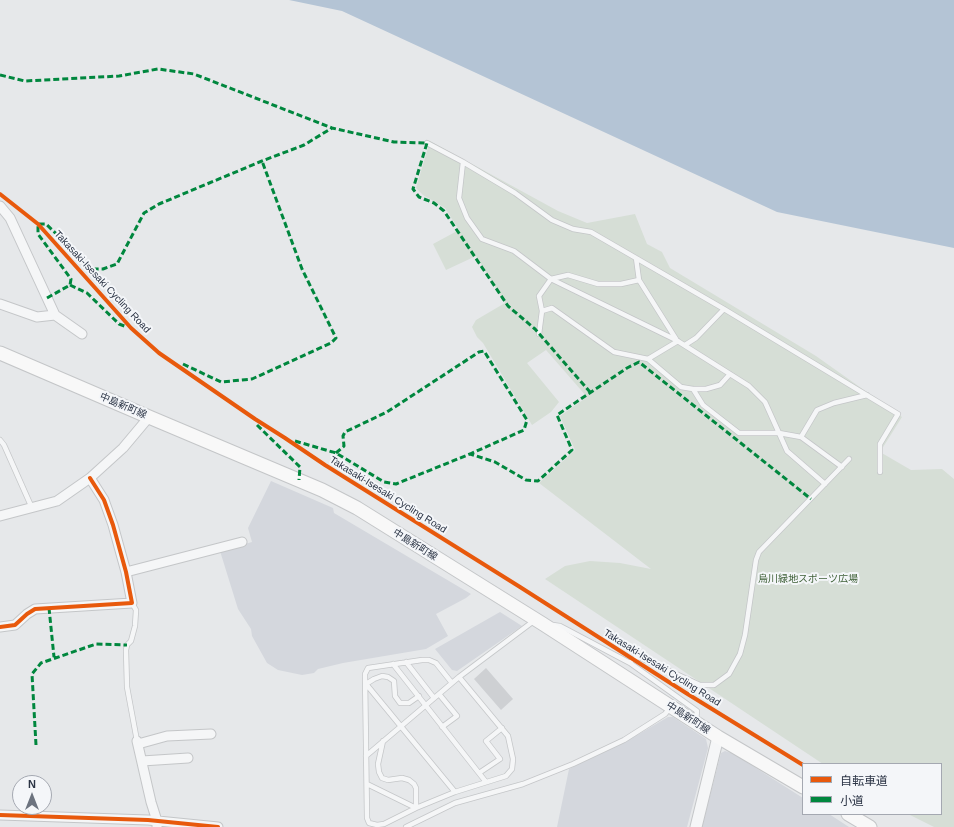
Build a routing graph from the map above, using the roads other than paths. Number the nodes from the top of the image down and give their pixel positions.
1 (427, 143) dead end
2 (463, 162) junction
3 (0, 206) edge
4 (636, 258) junction
5 (551, 279) junction
6 (639, 280) junction
7 (0, 304) edge
8 (724, 309) junction
9 (542, 311) junction
10 (55, 316) junction
11 (82, 334) dead end
12 (539, 334) dead end
13 (677, 340) junction
14 (685, 345) junction
15 (0, 352) edge
16 (648, 359) junction
17 (730, 374) junction
18 (693, 389) junction
19 (867, 395) junction
20 (149, 417) junction
21 (779, 433) junction
22 (801, 437) junction
23 (0, 440) edge
24 (849, 459) dead end
25 (842, 466) junction
26 (880, 472) dead end
27 (90, 478) junction
28 (825, 484) junction
29 (32, 508) junction
30 (0, 516) edge
31 (242, 542) dead end
32 (126, 572) junction
33 (132, 602) junction
34 (540, 622) junction
35 (0, 627) edge
36 (406, 662) junction
37 (630, 663) junction
38 (393, 664) junction
39 (459, 677) junction
40 (452, 683) junction
41 (366, 684) junction
42 (439, 694) junction
43 (419, 696) junction
44 (434, 698) junction
45 (426, 705) junction
46 (671, 707) junction
47 (696, 722) junction
48 (401, 726) junction
49 (442, 727) junction
50 (502, 728) junction
51 (211, 734) dead end
52 (718, 737) junction
53 (138, 742) junction
54 (383, 742) junction
55 (366, 756) junction
56 (188, 758) dead end
57 (142, 761) junction
58 (479, 773) junction
59 (486, 782) junction
60 (367, 784) junction
61 (802, 786) edge
62 (455, 792) junction
63 (416, 808) junction
64 (0, 815) edge
65 (850, 815) edge
66 (157, 824) edge
67 (218, 827) edge
68 (406, 827) edge
69 (696, 827) edge
70 (870, 827) edge

1 - 2 lane
2 - 4 lane
2 - 5 lane
3 - 10 street
4 - 6 lane
4 - 8 lane
5 - 6 lane
5 - 9 lane
5 - 13 lane
6 - 13 lane
7 - 10 street
8 - 14 lane
8 - 19 lane
9 - 12 lane
9 - 16 lane
10 - 11 street
13 - 14 lane
13 - 16 lane
14 - 17 lane
15 - 20 main road, 中島新町線
16 - 18 lane
17 - 18 lane
17 - 21 lane
18 - 21 lane
19 - 22 lane
19 - 26 lane
20 - 27 street
20 - 34 main road, 中島新町線
21 - 22 lane
21 - 28 lane
22 - 25 lane
23 - 29 lane
24 - 25 lane
25 - 28 lane
27 - 29 street
27 - 32 street
28 - 37 lane
29 - 30 street
31 - 32 street
32 - 33 street
33 - 35 street
33 - 53 lane
34 - 37 lane
34 - 39 lane
34 - 46 main road, 中島新町線
36 - 38 lane
36 - 40 lane
36 - 44 lane
37 - 47 lane
38 - 41 lane
38 - 43 lane
39 - 40 lane
39 - 50 lane
40 - 42 lane
41 - 43 lane
41 - 48 lane
41 - 55 lane
42 - 44 lane
42 - 49 lane
43 - 45 lane
44 - 45 lane
45 - 48 lane
45 - 49 lane
46 - 47 main road, 中島新町線
46 - 68 lane
47 - 52 main road, 中島新町線
48 - 54 lane
48 - 62 lane
49 - 58 lane
50 - 58 lane
50 - 59 lane
51 - 53 street
52 - 61 main road, 中島新町線
52 - 69 street
53 - 57 street
54 - 55 lane
54 - 63 lane
55 - 60 lane
56 - 57 street
57 - 66 street
58 - 59 lane
59 - 62 lane
60 - 63 lane
60 - 63 lane
62 - 63 lane
64 - 66 street
65 - 70 main road
66 - 67 street

